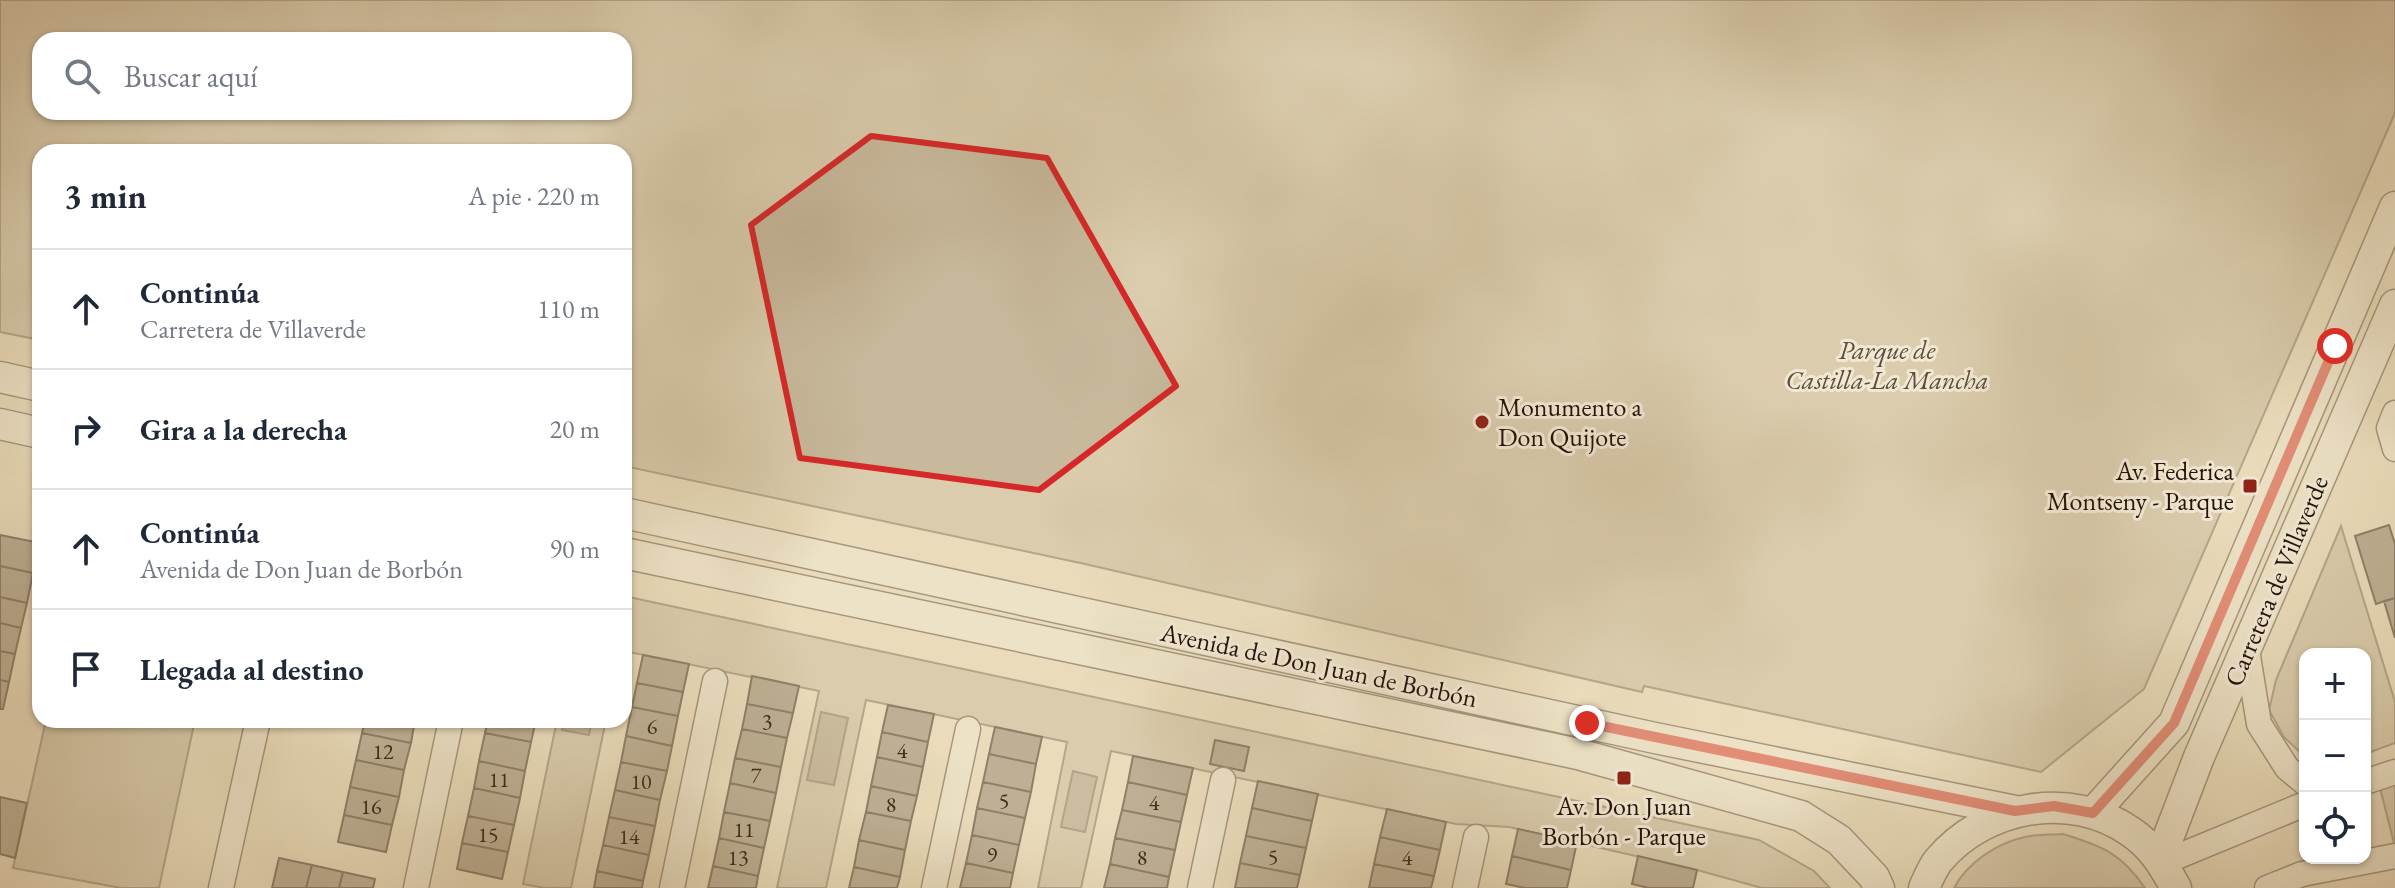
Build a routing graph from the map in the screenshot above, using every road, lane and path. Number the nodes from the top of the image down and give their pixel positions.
1 (2395, 207) edge
2 (2395, 305) edge
3 (0, 377) edge
4 (32, 384) edge
5 (0, 424) edge
6 (32, 431) edge
7 (632, 515) edge
8 (632, 555) edge
9 (2247, 650) junction
10 (715, 681) dead end
11 (256, 728) edge
12 (449, 728) edge
13 (968, 729) dead end
14 (2395, 772) edge
15 (2299, 778) edge
16 (1223, 780) dead end
17 (2371, 780) edge
18 (2299, 807) edge
19 (2015, 811) junction
20 (2093, 813) junction
21 (1476, 837) dead end
22 (2395, 856) edge
23 (2166, 870) edge
24 (2346, 871) edge
25 (221, 888) edge
26 (416, 888) edge
27 (672, 888) edge
28 (934, 888) edge
29 (1200, 888) edge
30 (1465, 888) edge
31 (1879, 888) edge
32 (1924, 888) edge
33 (2267, 888) edge

1 - 20 street, Carretera de Villaverde
2 - 9 street, Carretera de Villaverde
3 - 4 street
5 - 6 street
7 - 19 street, Avenida de Don Juan de Borbón
8 - 31 street, Avenida de Don Juan de Borbón
9 - 15 street
9 - 23 street, Carretera de Villaverde
10 - 27 street
11 - 25 street
12 - 26 street
13 - 28 street
14 - 17 street
16 - 29 street
18 - 23 street
19 - 20 street
19 - 32 street
20 - 23 street
21 - 30 street
22 - 24 street
24 - 33 street

